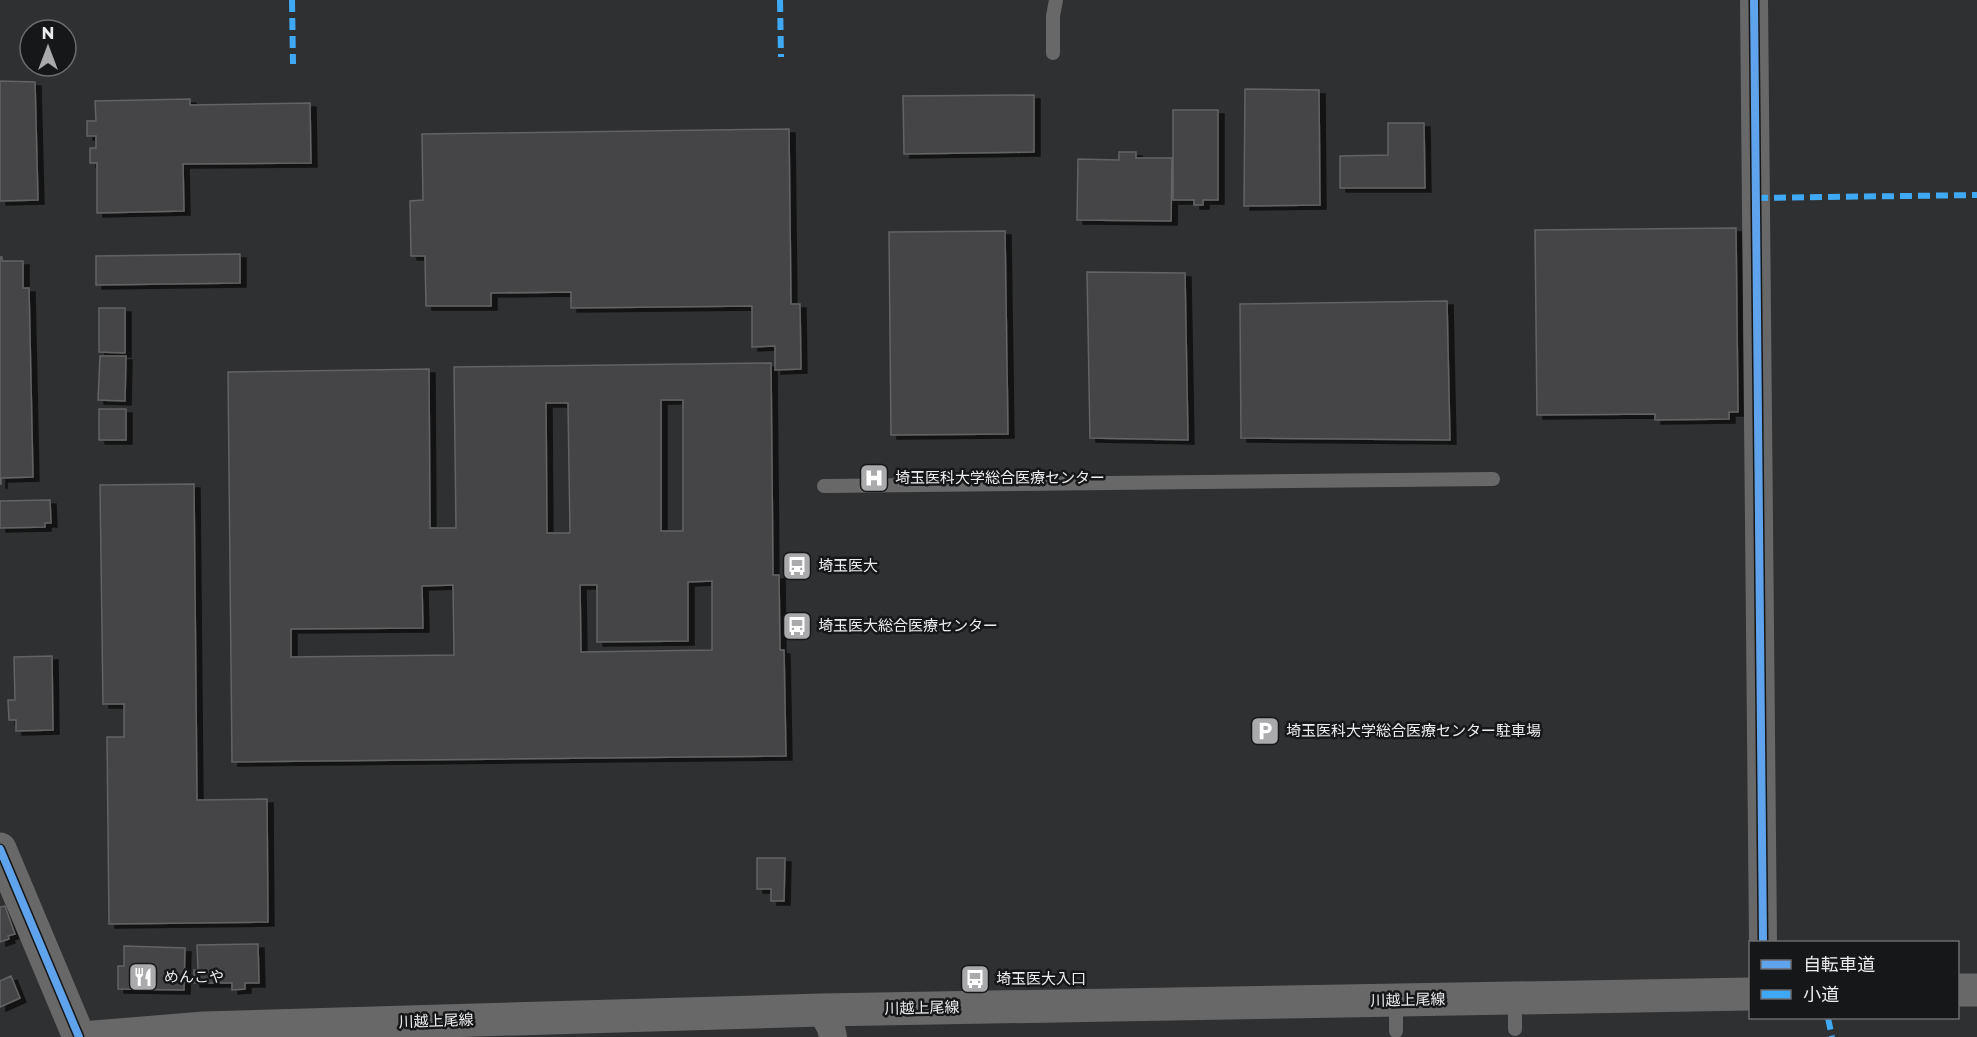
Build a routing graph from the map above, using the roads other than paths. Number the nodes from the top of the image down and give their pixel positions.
1 (1056, 0) edge
2 (1754, 0) edge
3 (1053, 53) dead end
4 (1493, 479) dead end
5 (824, 486) dead end
6 (0, 849) edge
7 (1763, 941) edge
8 (1959, 990) edge
9 (1977, 990) edge
10 (1749, 994) edge
11 (827, 1024) edge
12 (79, 1037) edge
13 (94, 1037) edge

1 - 3 lane
2 - 7 street
4 - 5 lane
6 - 12 street
8 - 9 main road
10 - 11 main road, 川越上尾線
11 - 13 main road, 川越上尾線

